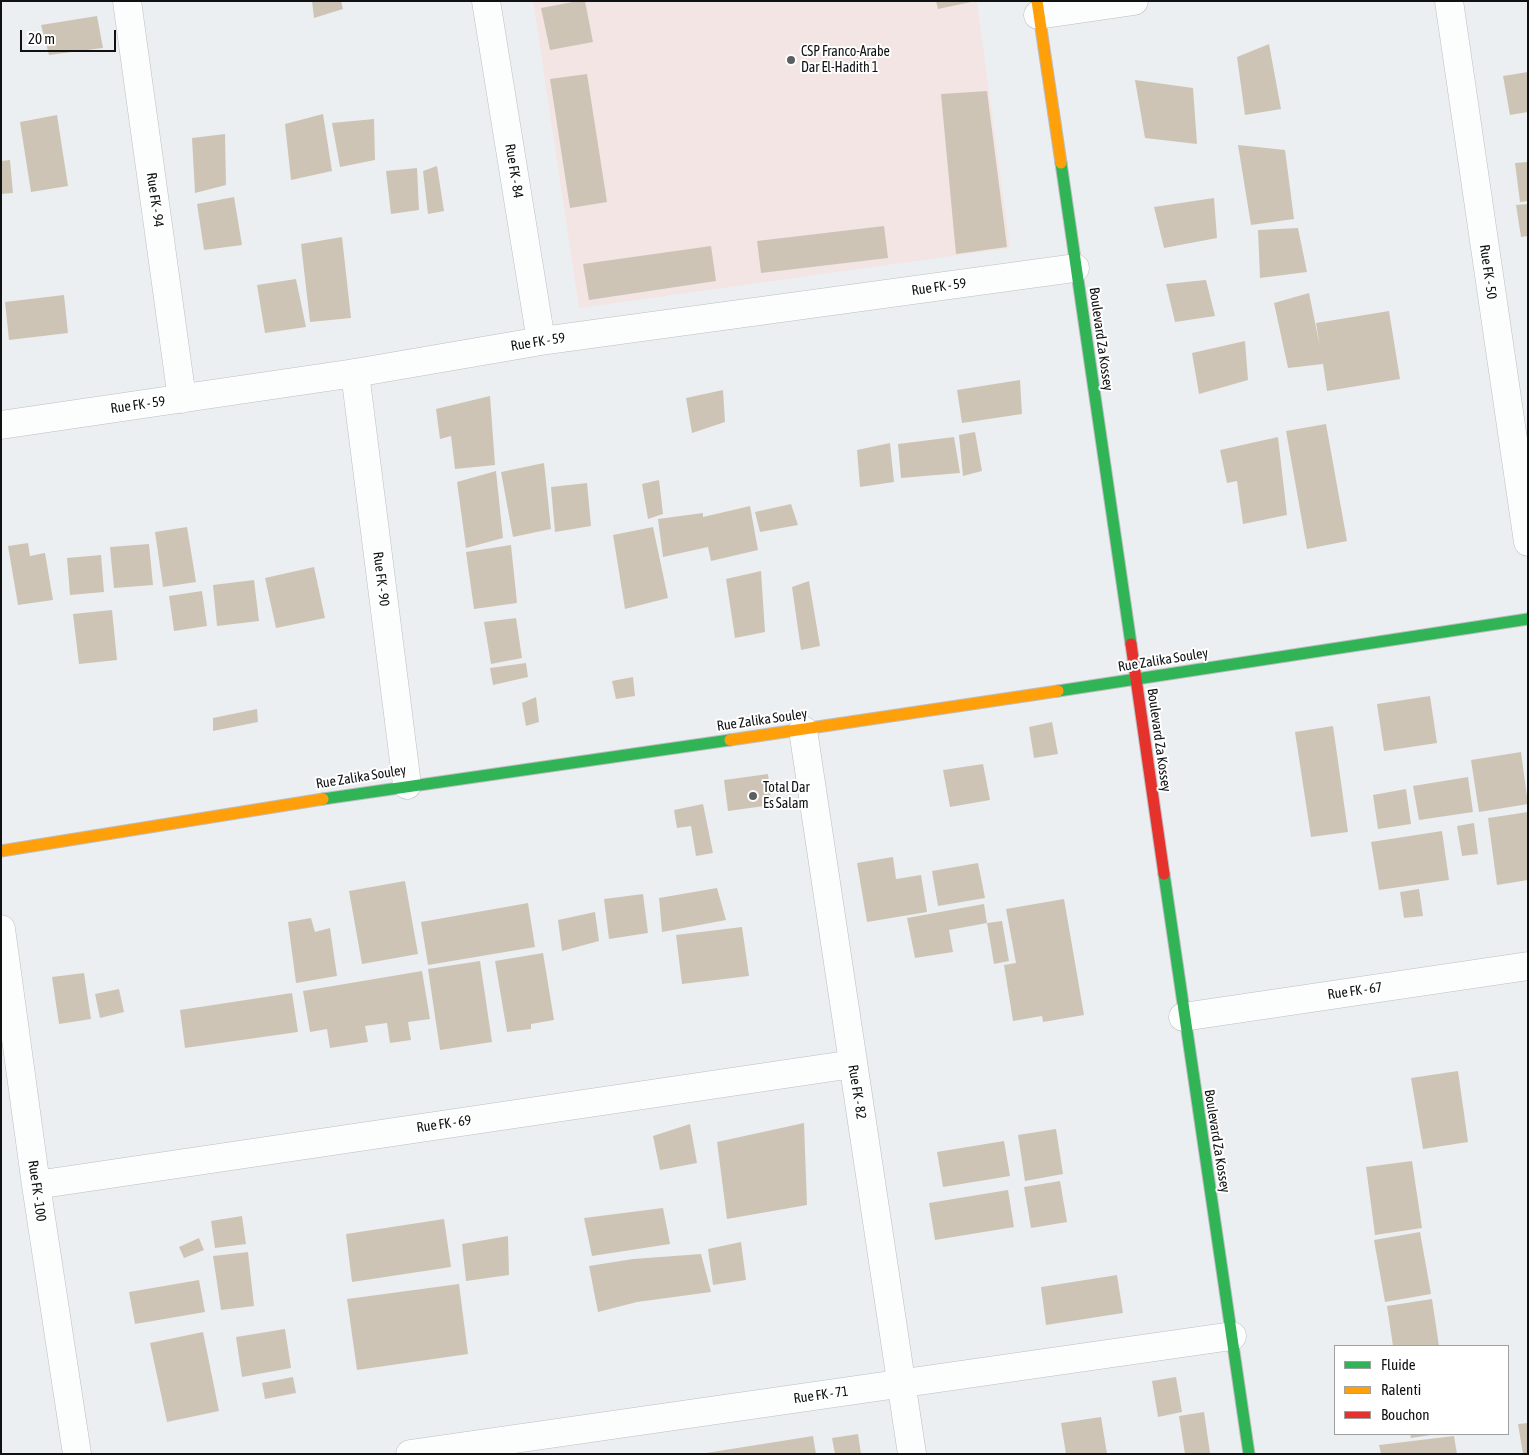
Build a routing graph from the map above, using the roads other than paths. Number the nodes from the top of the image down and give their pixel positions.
1 (127, 1) edge
2 (486, 1) edge
3 (1134, 1) edge
4 (1448, 1) edge
5 (1038, 8) edge
6 (1075, 268) junction
7 (541, 341) junction
8 (355, 374) junction
9 (182, 398) junction
10 (1, 425) edge
11 (1528, 542) edge
12 (1528, 619) edge
13 (1135, 680) junction
14 (803, 730) junction
15 (407, 784) junction
16 (1, 851) edge
17 (1, 929) edge
18 (1528, 966) edge
19 (1183, 1017) junction
20 (853, 1064) junction
21 (36, 1185) junction
22 (1232, 1336) junction
23 (901, 1383) junction
24 (77, 1454) edge
25 (410, 1454) edge
26 (912, 1454) edge
27 (1249, 1454) edge

1 - 9 street, Rue FK - 94
2 - 7 street, Rue FK - 84
3 - 5 street
4 - 11 street, Rue FK - 50
5 - 6 street, Boulevard Za Kossey
6 - 7 street, Rue FK - 59
6 - 13 street, Boulevard Za Kossey
7 - 8 street, Rue FK - 59
8 - 9 street, Rue FK - 59
8 - 15 street, Rue FK - 90
9 - 10 street, Rue FK - 59
12 - 13 street, Rue Zalika Souley
13 - 14 street, Rue Zalika Souley
13 - 19 street, Boulevard Za Kossey
14 - 15 street, Rue Zalika Souley
14 - 20 street, Rue FK - 82
15 - 16 street, Rue Zalika Souley
17 - 21 street, Rue FK - 100
18 - 19 street, Rue FK - 67
19 - 22 street, Boulevard Za Kossey
20 - 21 street, Rue FK - 69
20 - 23 street, Rue FK - 82
21 - 24 street, Rue FK - 100
22 - 23 street, Rue FK - 71
22 - 27 street, Boulevard Za Kossey
23 - 25 street, Rue FK - 71
23 - 26 street, Rue FK - 82

